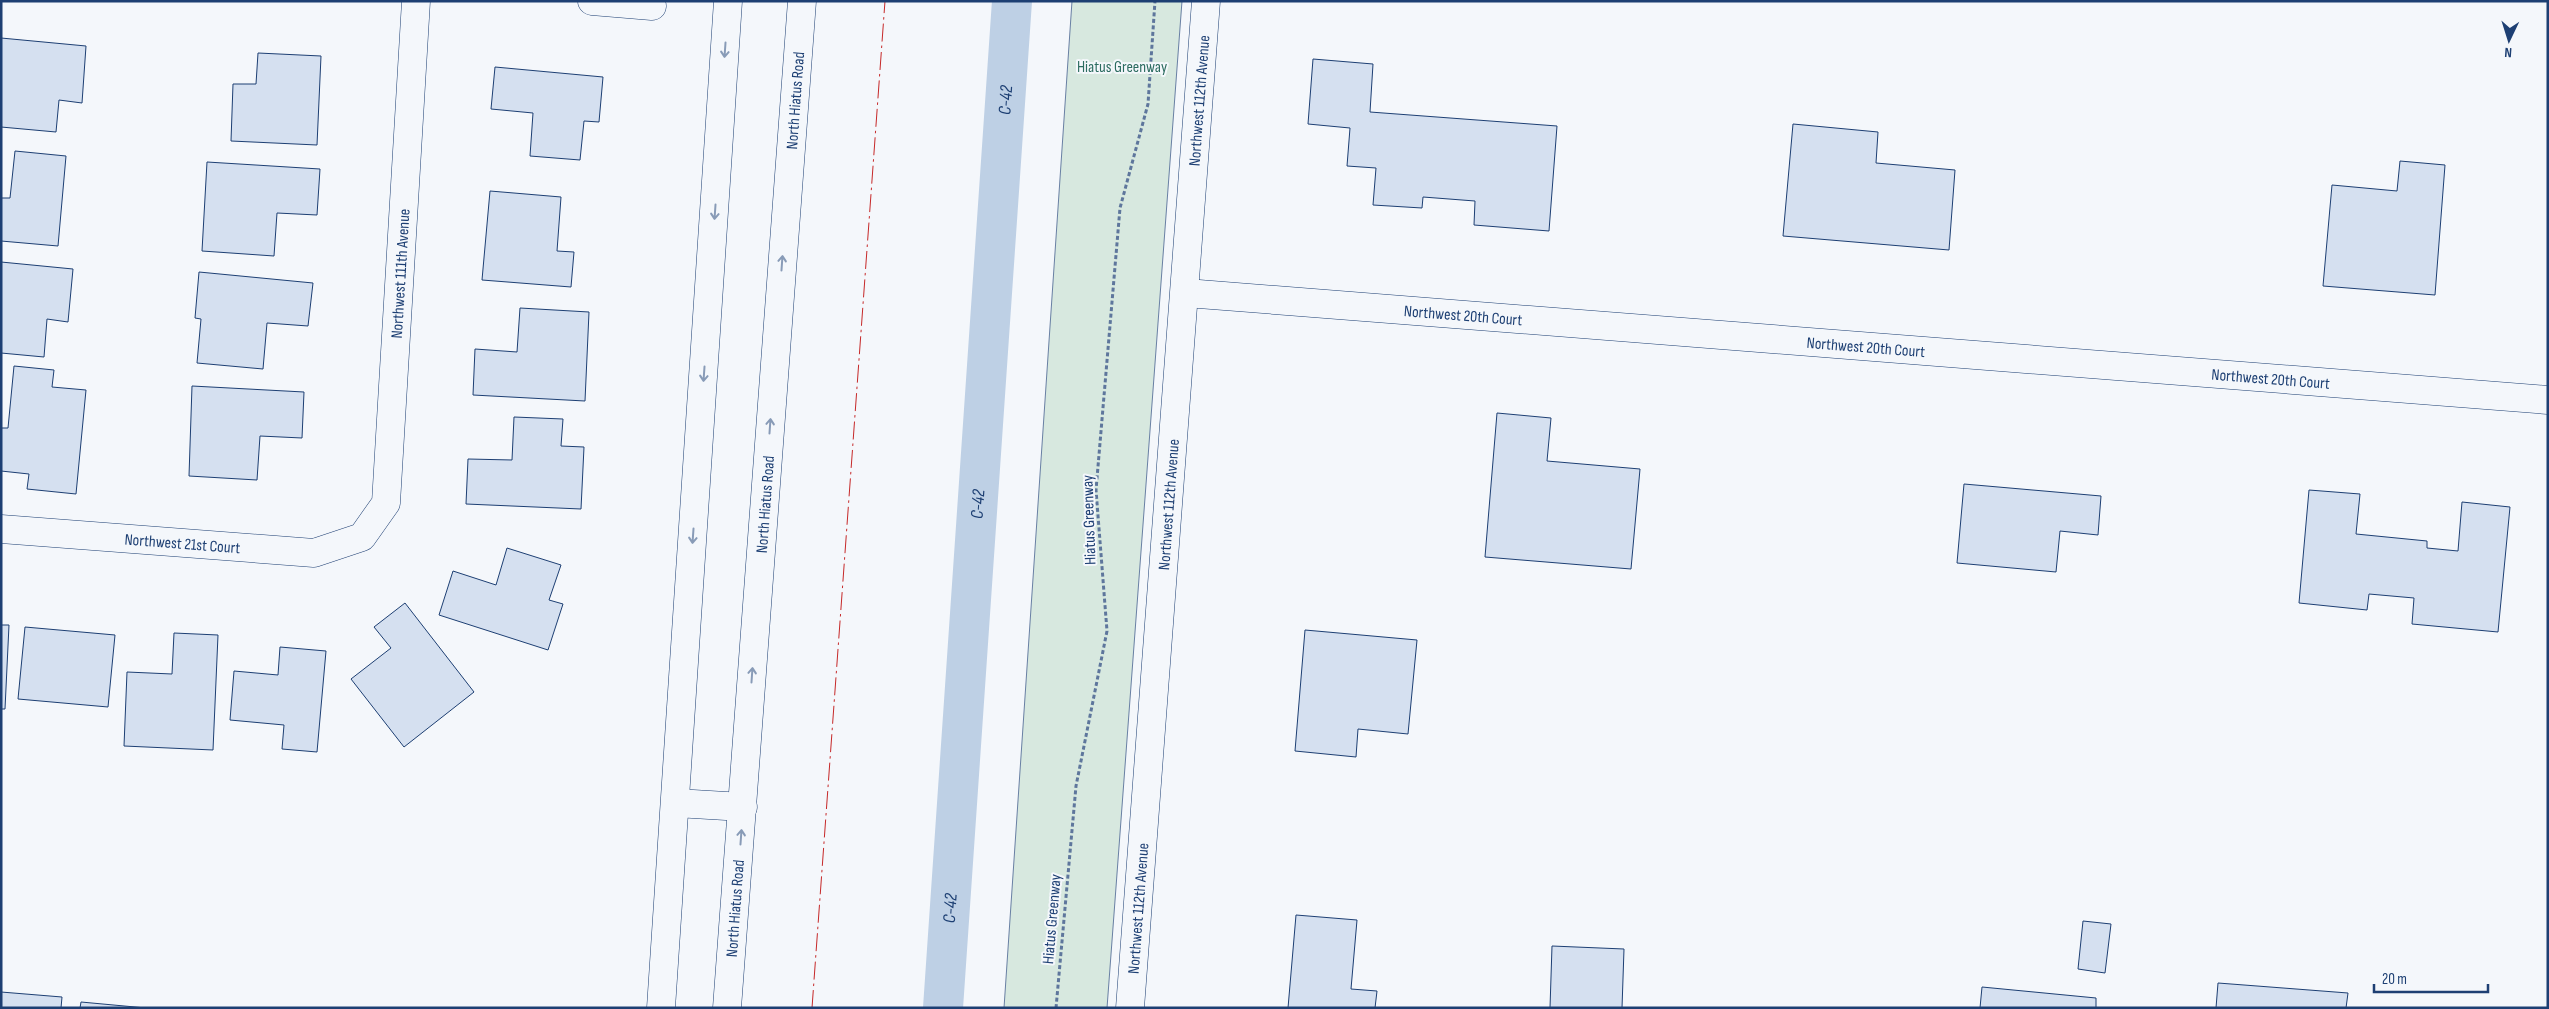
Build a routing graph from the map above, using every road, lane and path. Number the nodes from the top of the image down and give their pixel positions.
1 (416, 1) edge
2 (592, 1) edge
3 (728, 1) edge
4 (802, 1) edge
5 (1155, 1) edge
6 (1206, 1) edge
7 (652, 6) dead end
8 (1186, 292) junction
9 (2548, 400) edge
10 (1, 529) edge
11 (362, 538) joint
12 (676, 803) junction
13 (743, 807) junction
14 (660, 1008) edge
15 (728, 1008) edge
16 (1056, 1008) edge
17 (1130, 1008) edge

1 - 11 street, Northwest 111th Avenue
2 - 7 street
3 -> 12 street
13 -> 4 street, North Hiatus Road
5 - 16 path, Hiatus Greenway
6 - 8 street, Northwest 112th Avenue
8 - 9 street, Northwest 20th Court
8 - 17 street, Northwest 112th Avenue
10 - 11 street, Northwest 21st Court
12 - 13 street
12 - 14 street
15 -> 13 street, North Hiatus Road

